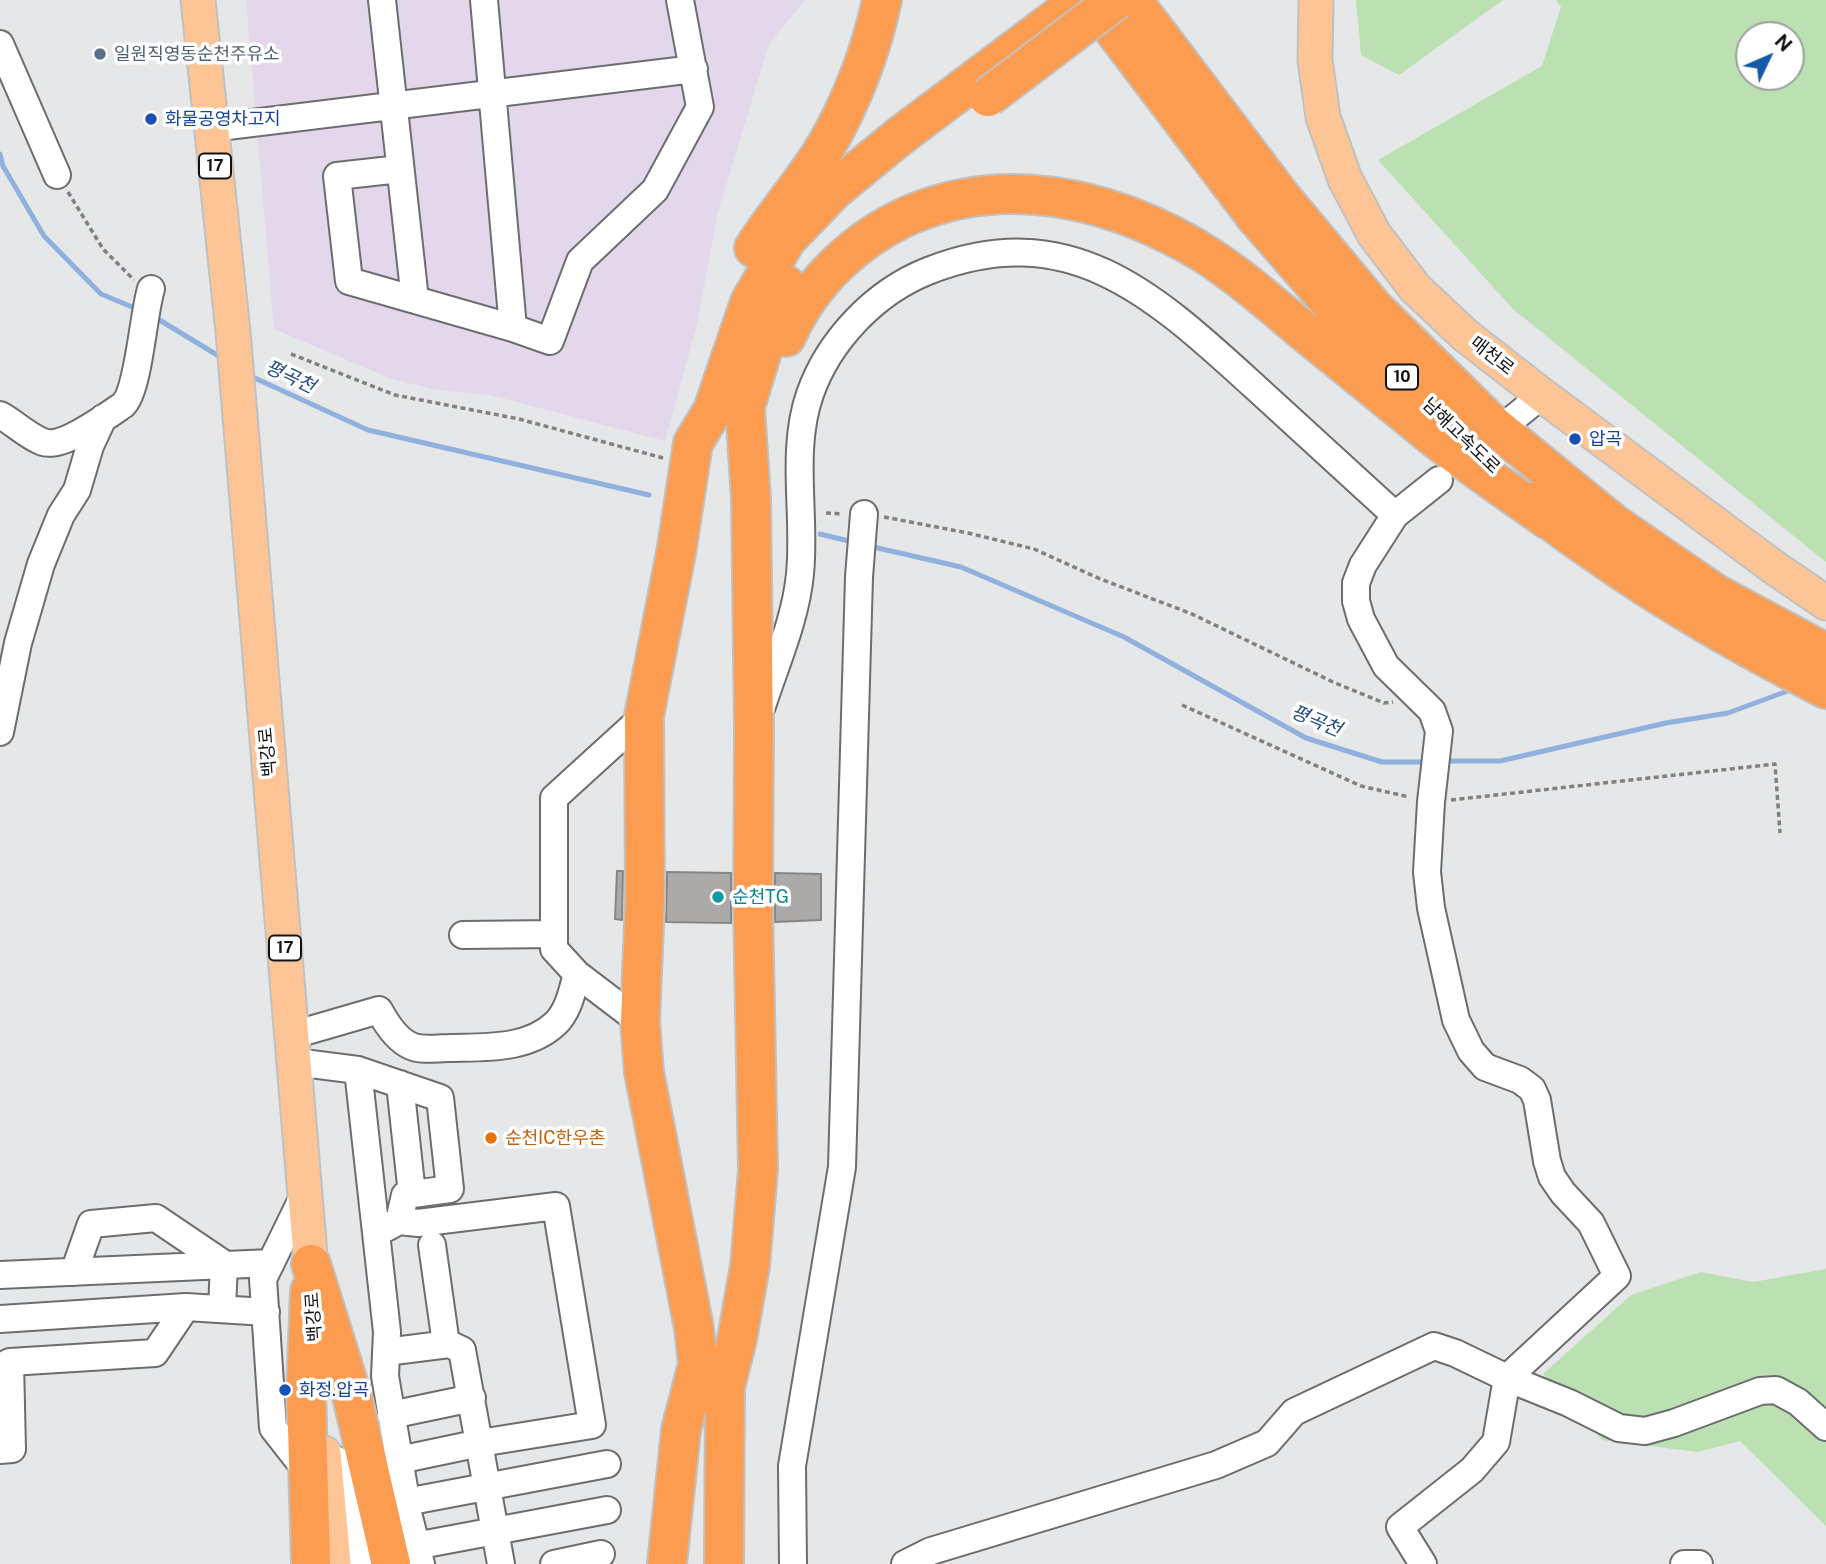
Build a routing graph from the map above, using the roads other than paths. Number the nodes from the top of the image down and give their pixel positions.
1 (198, 0) edge
2 (382, 0) edge
3 (484, 0) edge
4 (681, 0) edge
5 (882, 0) edge
6 (1081, 0) edge
7 (1091, 0) edge
8 (1116, 0) edge
9 (1132, 0) edge
10 (1316, 0) edge
11 (0, 44) edge
12 (694, 69) junction
13 (984, 88) junction
14 (491, 94) junction
15 (393, 106) junction
16 (211, 128) junction
17 (400, 169) junction
18 (57, 175) road end
19 (150, 293) road end
20 (415, 300) junction
21 (513, 328) junction
22 (1542, 395) junction
23 (0, 415) edge
24 (103, 418) junction
25 (1509, 422) dead end
26 (748, 448) junction
27 (679, 451) junction
28 (1438, 480) dead end
29 (864, 514) road end
30 (1395, 515) junction
31 (1547, 519) junction
32 (1826, 603) edge
33 (1826, 653) edge
34 (1826, 689) edge
35 (644, 716) junction
36 (754, 731) junction
37 (0, 732) edge
38 (554, 934) junction
39 (463, 936) dead end
40 (577, 974) junction
41 (639, 1022) junction
42 (294, 1048) junction
43 (358, 1070) junction
44 (400, 1084) junction
45 (305, 1193) junction
46 (412, 1194) junction
47 (399, 1221) junction
48 (376, 1234) junction
49 (432, 1245) dead end
50 (271, 1263) junction
51 (225, 1264) junction
52 (311, 1264) junction
53 (74, 1272) junction
54 (0, 1275) edge
55 (186, 1307) junction
56 (222, 1309) junction
57 (266, 1312) junction
58 (0, 1319) edge
59 (446, 1344) junction
60 (386, 1352) junction
61 (3, 1362) edge
62 (698, 1364) junction
63 (1507, 1378) junction
64 (472, 1398) junction
65 (391, 1415) junction
66 (1826, 1427) edge
67 (322, 1428) junction
68 (480, 1443) junction
69 (0, 1450) edge
70 (399, 1460) junction
71 (607, 1464) dead end
72 (308, 1472) junction
73 (488, 1487) junction
74 (406, 1502) junction
75 (329, 1506) junction
76 (607, 1510) dead end
77 (495, 1531) junction
78 (601, 1555) dead end
79 (409, 1558) edge
80 (311, 1564) edge
81 (334, 1564) edge
82 (344, 1564) edge
83 (358, 1564) edge
84 (501, 1564) edge
85 (554, 1564) edge
86 (667, 1564) edge
87 (693, 1564) edge
88 (724, 1564) edge
89 (793, 1564) edge
90 (905, 1564) edge
91 (1423, 1564) edge
92 (1684, 1564) edge
93 (1699, 1564) edge

1 - 16 main road, 백강로 / 17
2 - 15 street
3 - 14 street
4 - 12 street
5 - 27 highway
6 - 13 highway
7 - 31 highway, 남해고속도로 / 10
8 - 13 highway, bridge
9 - 33 highway, 남해고속도로 / 10
10 - 22 main road, 매천로
11 - 18 street
12 - 14 street
12 - 21 street
13 - 26 highway
13 - 27 highway
14 - 15 street
14 - 21 street
15 - 16 street
15 - 17 street
16 - 42 main road, 백강로 / 17
17 - 20 street
17 - 20 street
19 - 24 street
20 - 21 street
22 - 25 street
22 - 32 main road, 매천로
23 - 24 street
24 - 37 street
26 - 31 highway
26 - 36 highway
27 - 35 highway
28 - 30 street
29 - 89 street
30 - 36 street
30 - 63 street
31 - 34 highway, 남해고속도로 / 10
35 - 38 street
35 - 41 highway
36 - 88 highway
38 - 39 street
38 - 40 street
40 - 41 street
40 - 42 street
41 - 62 highway
42 - 43 street
42 - 45 main road, 백강로 / 17
43 - 44 street
43 - 48 street
44 - 46 street
44 - 46 street
45 - 50 street
45 - 52 main road, 백강로 / 17
46 - 47 street
47 - 48 street
47 - 68 street
48 - 60 street
49 - 59 street
50 - 51 street
50 - 57 street
51 - 53 street
51 - 53 street
51 - 56 street
52 - 67 main road, 백강로 / 17
52 - 72 highway
52 - 79 highway
53 - 54 street
55 - 56 street
55 - 58 street
55 - 61 street
56 - 57 street
57 - 72 street
59 - 60 street
59 - 64 street
60 - 65 street
61 - 69 street
62 - 86 highway
62 - 87 highway
63 - 66 street
63 - 90 street
63 - 91 street
64 - 65 street
64 - 68 street
65 - 70 street
67 - 75 main road, 백강로 / 17
67 - 83 street
68 - 70 street
68 - 73 street
70 - 74 street
71 - 73 street
72 - 75 street
72 - 80 highway
73 - 74 street
73 - 77 street
74 - 79 street
75 - 81 main road, 백강로 / 17
75 - 82 main road, 백강로
76 - 77 street
77 - 79 street
77 - 84 street
78 - 85 street
92 - 93 street

